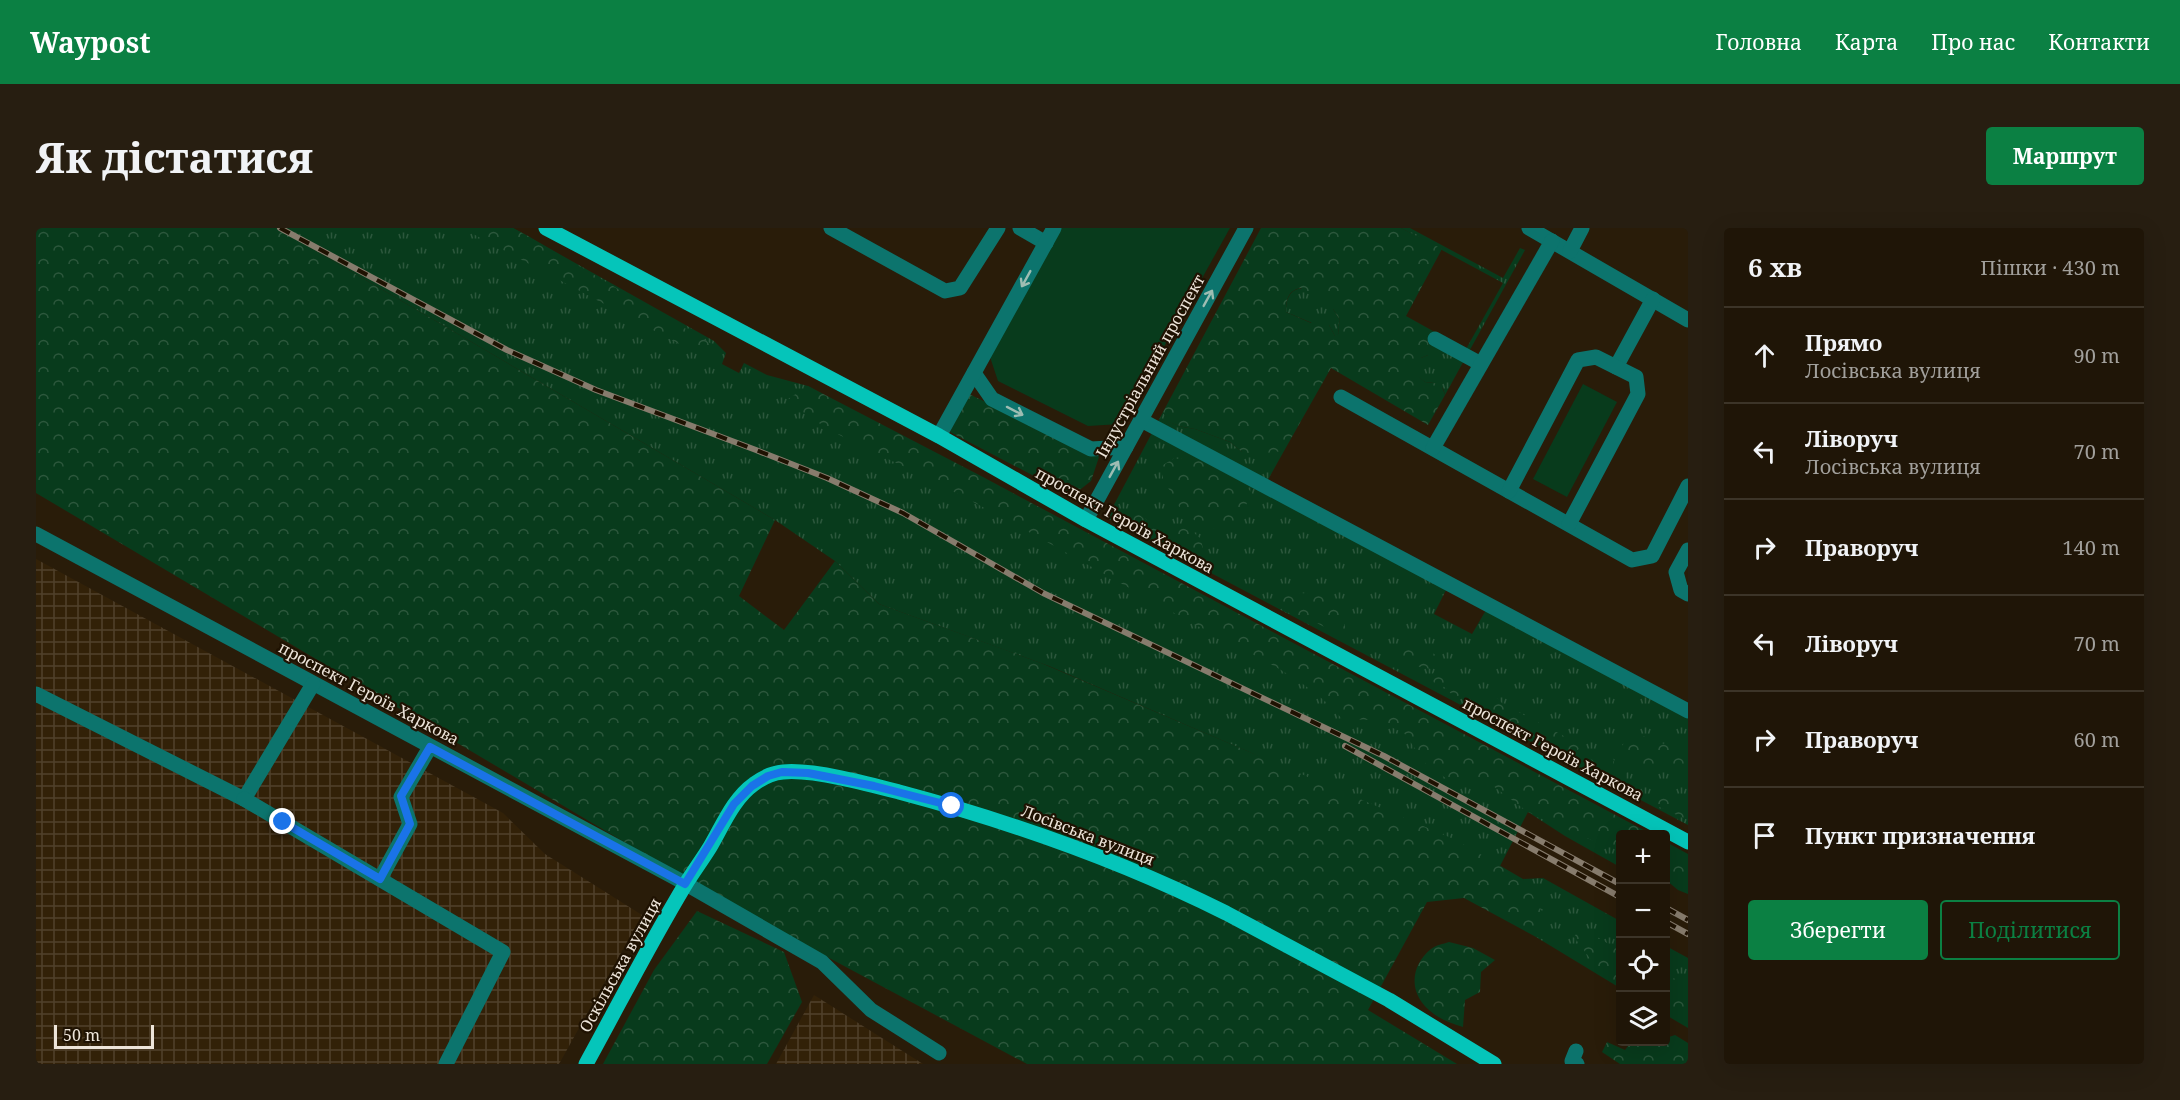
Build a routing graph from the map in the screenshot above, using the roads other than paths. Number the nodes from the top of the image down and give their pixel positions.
1 (546, 228) edge
2 (831, 228) edge
3 (998, 228) edge
4 (1020, 228) edge
5 (1054, 228) edge
6 (1246, 228) edge
7 (1529, 228) edge
8 (1581, 228) edge
9 (1552, 241) junction
10 (1046, 243) junction
11 (1570, 250) junction
12 (1653, 299) junction
13 (1688, 320) edge
14 (1435, 339) dead end
15 (1481, 364) junction
16 (1616, 367) junction
17 (974, 373) junction
18 (1341, 397) dead end
19 (1141, 420) junction
20 (939, 436) junction
21 (1126, 447) junction
22 (1433, 448) junction
23 (1688, 486) edge
24 (1509, 491) junction
25 (1086, 520) junction
26 (1569, 524) junction
27 (36, 534) edge
28 (1688, 550) edge
29 (1688, 594) edge
30 (313, 684) junction
31 (36, 694) edge
32 (1688, 711) edge
33 (430, 747) junction
34 (244, 799) junction
35 (1688, 842) edge
36 (380, 879) junction
37 (685, 884) junction
38 (939, 1053) dead end
39 (446, 1064) edge
40 (586, 1064) edge
41 (1494, 1064) edge

1 - 20 main road, проспект Героїв Харкова
2 - 3 street
4 - 10 street
5 - 10 street
19 -> 6 street, Індустріальний проспект
7 - 9 street
8 - 11 street
9 - 11 street
9 - 15 street
10 -> 17 street
11 - 12 street
12 - 13 street
12 - 16 street
14 - 15 street
15 - 22 street
16 - 24 street
16 - 26 street
17 - 20 street
17 -> 21 street
18 - 22 street
19 - 21 street, Індустріальний проспект
19 - 32 street
20 - 25 main road, проспект Героїв Харкова
25 -> 21 street, Індустріальний проспект
22 - 24 street
23 - 26 street
24 - 26 street
25 - 35 main road, проспект Героїв Харкова
27 - 30 street, проспект Героїв Харкова
28 - 29 street
30 - 33 street, проспект Героїв Харкова
30 - 34 street
31 - 34 street
33 - 36 street
33 - 37 street, проспект Героїв Харкова
34 - 36 street
36 - 39 street
37 - 38 street, проспект Героїв Харкова
37 - 40 main road, Оскільська вулиця
37 - 41 main road, Лосівська вулиця

